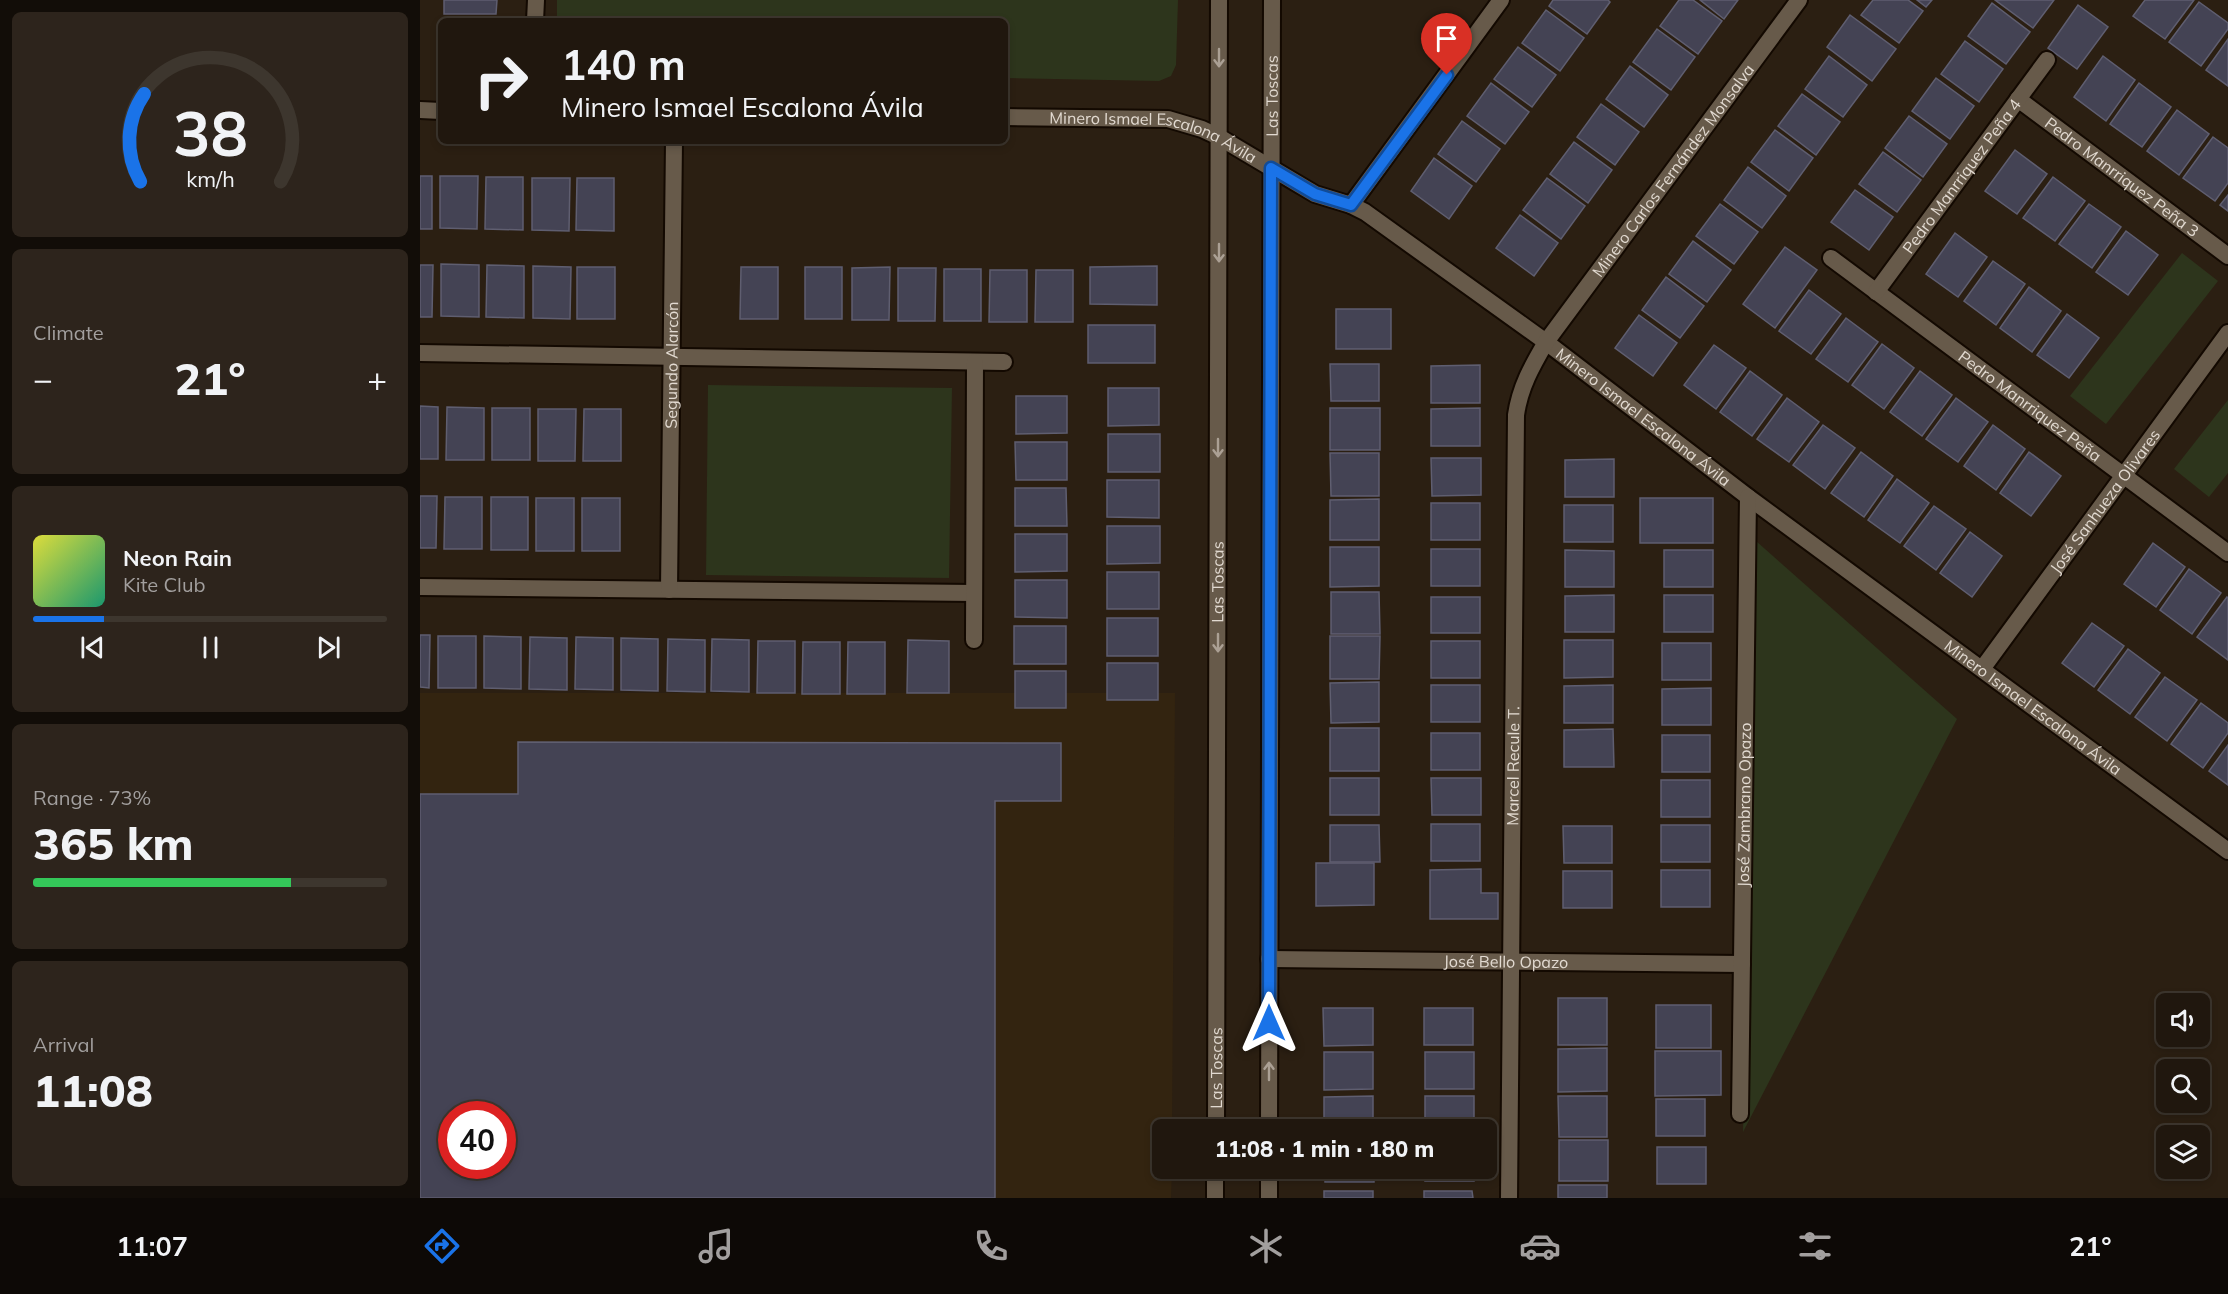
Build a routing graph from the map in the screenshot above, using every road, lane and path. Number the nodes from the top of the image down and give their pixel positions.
1 (536, 0) edge
2 (1219, 0) edge
3 (1272, 0) edge
4 (1502, 0) edge
5 (1799, 0) edge
6 (536, 18) edge
7 (2047, 60) dead end
8 (2018, 99) junction
9 (420, 110) edge
10 (438, 111) edge
11 (1008, 117) edge
12 (1220, 137) junction
13 (674, 144) edge
14 (1271, 168) junction
15 (1351, 205) junction
16 (2228, 256) edge
17 (1831, 258) dead end
18 (1876, 292) junction
19 (2228, 333) edge
20 (1546, 342) junction
21 (420, 353) edge
22 (672, 357) junction
23 (975, 362) junction
24 (1004, 363) dead end
25 (2123, 475) junction
26 (1748, 497) junction
27 (2228, 553) edge
28 (420, 587) edge
29 (669, 590) junction
30 (974, 593) junction
31 (974, 640) dead end
32 (1982, 669) junction
33 (2228, 851) edge
34 (1269, 959) junction
35 (1511, 962) junction
36 (1742, 964) junction
37 (1740, 1114) dead end
38 (1216, 1119) edge
39 (1269, 1119) edge
40 (1215, 1179) edge
41 (1269, 1179) edge
42 (1215, 1198) edge
43 (1269, 1198) edge
44 (1509, 1198) edge

1 - 6 street
2 -> 12 street, Las Toscas
3 - 14 street, Las Toscas
4 - 15 street
5 - 20 street, Minero Carlos Fernández Monsalva
7 - 8 street, Pedro Manrriquez Peña 4
8 - 16 street, Pedro Manrriquez Peña 3
8 - 18 street, Pedro Manrriquez Peña 4
9 - 10 street
11 - 12 street, Minero Ismael Escalona Ávila
12 - 14 street, Minero Ismael Escalona Ávila
12 -> 38 street, Las Toscas
13 - 22 street, Segundo Alarcón
14 - 15 street, Minero Ismael Escalona Ávila
14 - 34 street, Las Toscas
15 - 20 street, Minero Ismael Escalona Ávila
17 - 18 street, Pedro Manrriquez Peña
18 - 25 street, Pedro Manrriquez Peña
19 - 25 street, José Sanhueza Olivares
20 - 26 street, Minero Ismael Escalona Ávila
20 - 35 street, Marcel Recule T.
21 - 22 street
22 - 23 street
22 - 29 street, Segundo Alarcón
23 - 24 street
23 - 30 street
25 - 27 street, Pedro Manrriquez Peña
25 - 32 street, José Sanhueza Olivares
26 - 32 street, Minero Ismael Escalona Ávila
26 - 36 street, José Zambrano Opazo
28 - 29 street
29 - 30 street
30 - 31 street
32 - 33 street, Minero Ismael Escalona Ávila
34 - 35 street, José Bello Opazo
39 -> 34 street, Las Toscas
35 - 36 street, José Bello Opazo
35 - 44 street, Marcel Recule T.
36 - 37 street, José Zambrano Opazo
40 - 42 street
41 - 43 street

